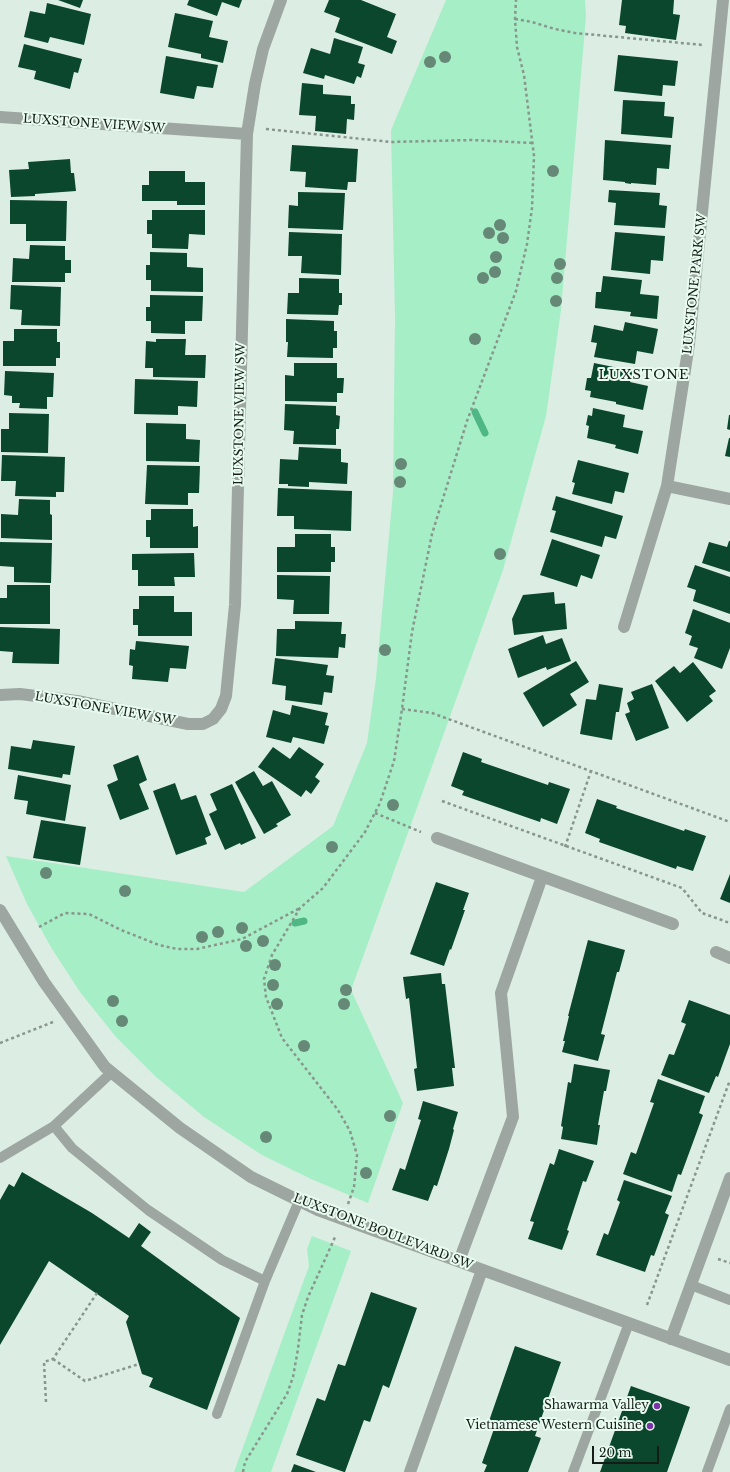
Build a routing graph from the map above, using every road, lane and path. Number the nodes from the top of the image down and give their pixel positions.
1 (281, 0) edge
2 (516, 0) edge
3 (723, 0) edge
4 (516, 19) junction
5 (726, 25) edge
6 (719, 46) junction
7 (0, 117) edge
8 (266, 129) dead end
9 (247, 134) junction
10 (532, 143) junction
11 (667, 486) junction
12 (730, 499) edge
13 (624, 627) dead end
14 (0, 695) edge
15 (402, 709) junction
16 (591, 771) junction
17 (442, 801) dead end
18 (375, 813) junction
19 (730, 822) edge
20 (415, 829) dead end
21 (437, 838) dead end
22 (565, 847) junction
23 (542, 877) junction
24 (300, 908) junction
25 (0, 913) edge
26 (730, 923) edge
27 (673, 924) dead end
28 (39, 927) dead end
29 (716, 952) dead end
30 (730, 958) edge
31 (69, 1016) junction
32 (0, 1043) edge
33 (112, 1072) junction
34 (730, 1080) edge
35 (54, 1126) junction
36 (0, 1158) edge
37 (730, 1178) edge
38 (299, 1201) junction
39 (342, 1219) junction
40 (459, 1261) junction
41 (482, 1270) junction
42 (265, 1281) junction
43 (691, 1285) junction
44 (97, 1293) dead end
45 (730, 1300) edge
46 (648, 1305) dead end
47 (629, 1323) junction
48 (671, 1339) junction
49 (53, 1359) junction
50 (730, 1360) edge
51 (139, 1364) dead end
52 (46, 1402) dead end
53 (730, 1409) edge
54 (216, 1414) dead end
55 (243, 1472) edge
56 (410, 1472) edge
57 (574, 1472) edge
58 (707, 1472) edge

1 - 9 street
2 - 4 path
3 - 5 street, LUXSTONE PARK SW
4 - 6 path
4 - 10 path
5 - 6 street, LUXSTONE PARK SW
6 - 11 street, LUXSTONE PARK SW
7 - 9 street, LUXSTONE VIEW SW
8 - 10 path
9 - 14 street, LUXSTONE VIEW SW
10 - 15 path
11 - 12 street
11 - 13 street, LUXSTONE PARK SW
15 - 16 path
15 - 18 path
16 - 19 path
16 - 22 path
17 - 22 path
18 - 20 path
18 - 24 path
21 - 23 street
22 - 26 path
23 - 27 street
23 - 40 street
24 - 28 path
24 - 39 path
25 - 31 street, LUXSTONE BOULEVARD SW
29 - 30 street
31 - 32 path
31 - 33 street, LUXSTONE BOULEVARD SW
33 - 35 lane
33 - 38 street, LUXSTONE BOULEVARD SW
34 - 46 path
35 - 36 lane
35 - 42 lane
37 - 43 street
38 - 39 street, LUXSTONE BOULEVARD SW
38 - 42 lane
39 - 40 street, LUXSTONE BOULEVARD SW
39 - 55 path
40 - 41 street, LUXSTONE BOULEVARD SW
41 - 47 street, LUXSTONE BOULEVARD SW
41 - 56 street
42 - 54 lane
43 - 45 lane
43 - 48 street
44 - 49 path
47 - 48 street, LUXSTONE BOULEVARD SW
47 - 57 lane
48 - 50 street, LUXSTONE BOULEVARD SW
49 - 51 path
49 - 52 path
53 - 58 lane

